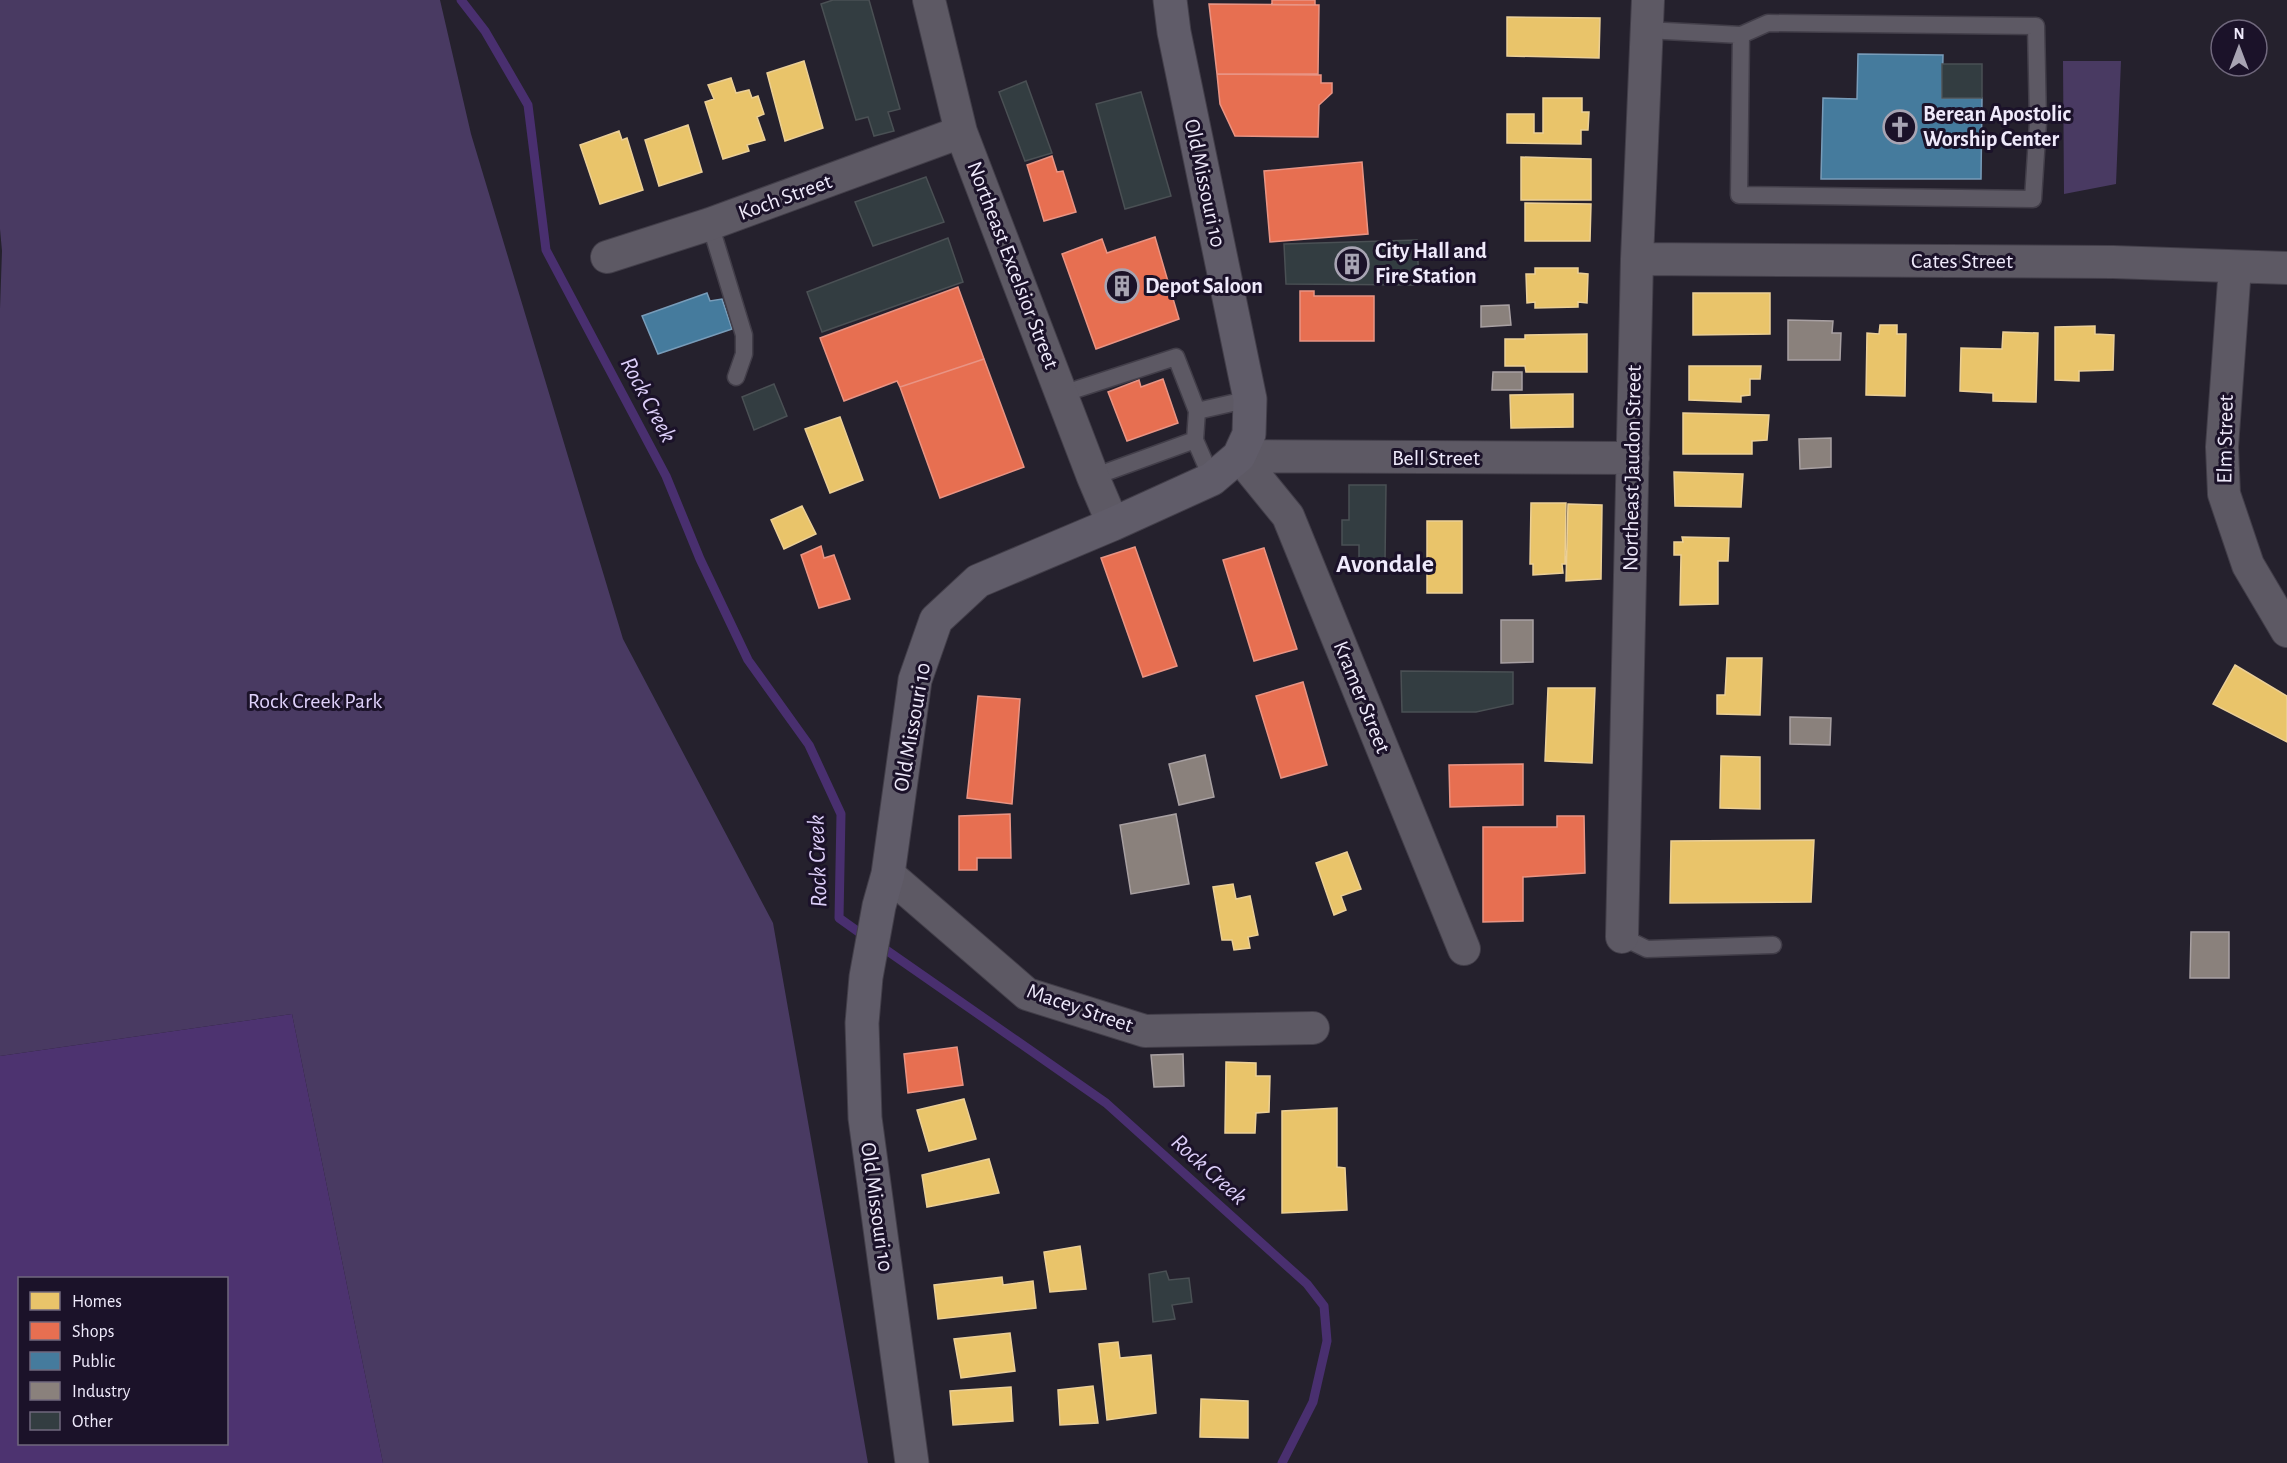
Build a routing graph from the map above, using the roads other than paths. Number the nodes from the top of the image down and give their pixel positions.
1 (929, 0) edge
2 (1170, 0) edge
3 (1647, 15) edge
4 (1740, 35) junction
5 (962, 132) junction
6 (710, 224) junction
7 (607, 257) dead end
8 (1637, 259) junction
9 (2235, 267) junction
10 (2287, 268) edge
11 (736, 377) dead end
12 (1062, 394) junction
13 (1250, 399) junction
14 (1197, 411) junction
15 (1195, 440) junction
16 (1239, 456) junction
17 (1633, 458) junction
18 (1093, 477) junction
19 (1212, 479) junction
20 (1113, 524) junction
21 (2287, 632) edge
22 (888, 874) junction
23 (1622, 937) joint
24 (1773, 945) dead end
25 (1464, 949) dead end
26 (1313, 1028) dead end
27 (912, 1463) edge

1 - 5 street, Northeast Excelsior Street
2 - 13 street, Old Missouri 10
3 - 4 lane
3 - 8 street, Northeast Jaudon Street
4 - 4 lane
5 - 6 street, Koch Street
5 - 12 street, Northeast Excelsior Street
6 - 7 street, Koch Street
6 - 11 lane
8 - 9 street, Cates Street
8 - 17 street, Northeast Jaudon Street
9 - 10 street, Cates Street
9 - 21 street, Elm Street
12 - 14 lane
12 - 18 street, Northeast Excelsior Street
13 - 14 lane
13 - 16 street, Old Missouri 10
14 - 15 lane
15 - 18 lane
15 - 19 lane
16 - 17 street, Bell Street
16 - 19 street, Old Missouri 10
16 - 25 street, Kramer Street
17 - 23 street, Northeast Jaudon Street
18 - 20 street, Northeast Excelsior Street
19 - 20 street, Old Missouri 10
20 - 22 street, Old Missouri 10
22 - 26 street, Macey Street
22 - 27 street, Old Missouri 10
23 - 24 lane

